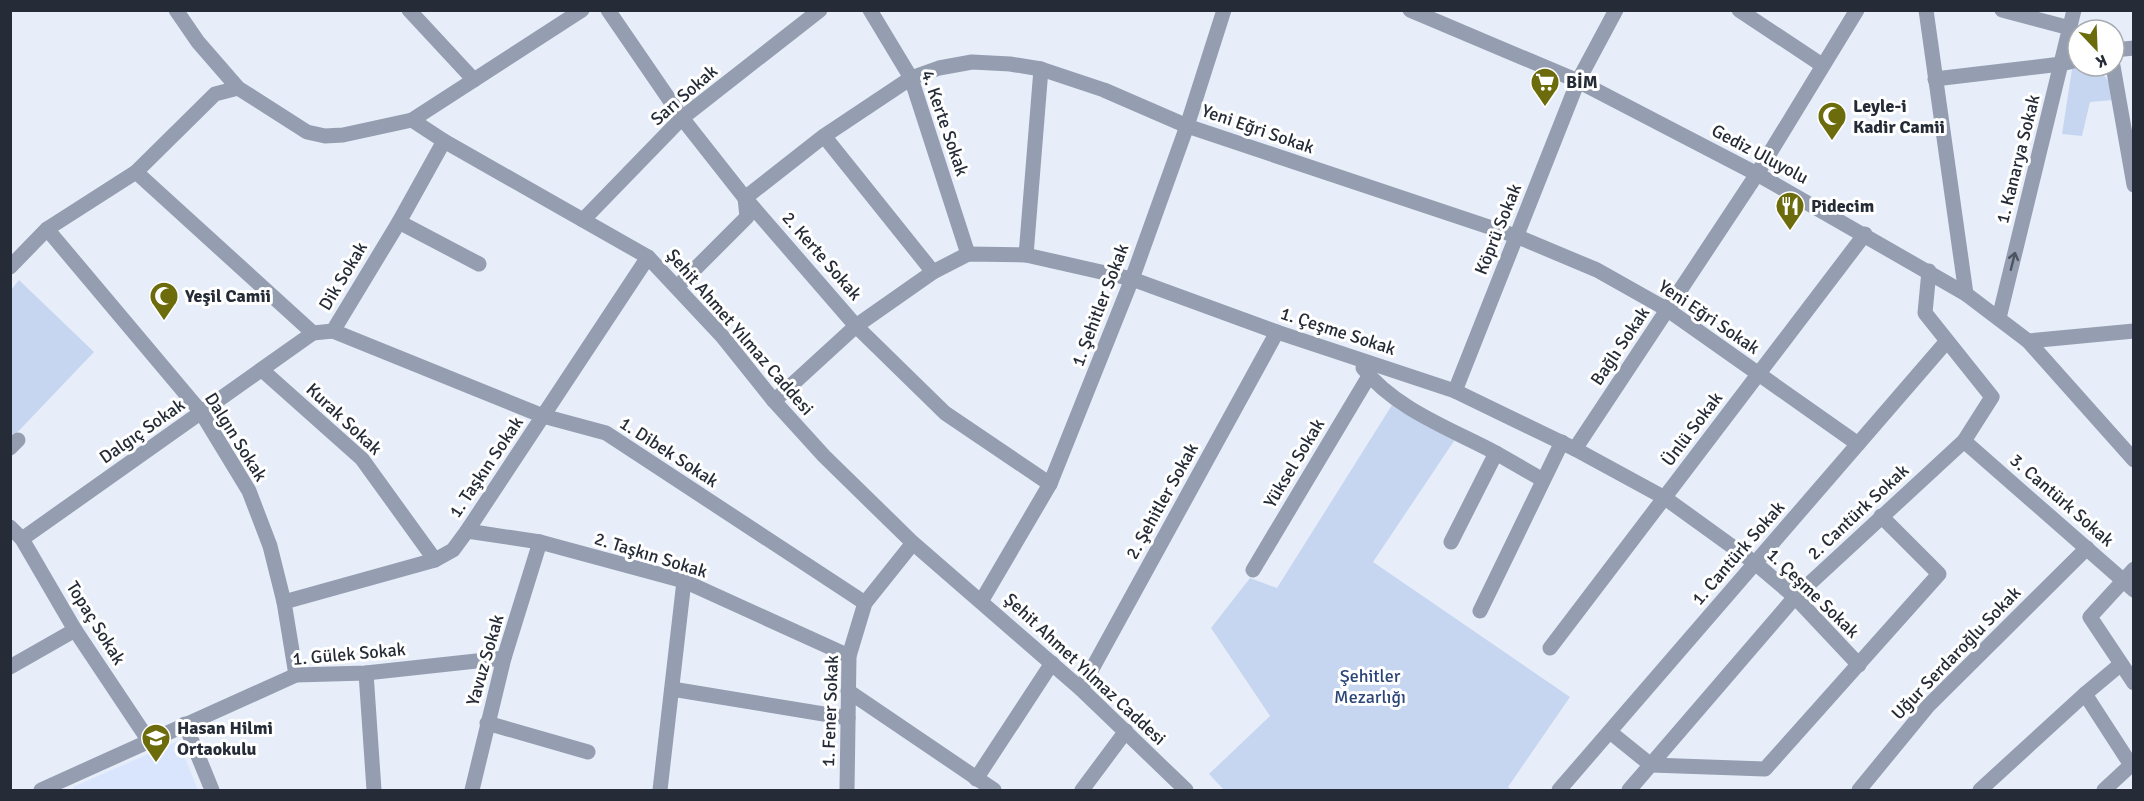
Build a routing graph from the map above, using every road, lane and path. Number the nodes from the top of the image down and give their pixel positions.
1 (176, 10) edge
2 (409, 10) edge
3 (582, 10) edge
4 (608, 10) edge
5 (820, 10) edge
6 (870, 10) edge
7 (1224, 10) edge
8 (1410, 10) edge
9 (1616, 10) edge
10 (1739, 10) edge
11 (1857, 10) edge
12 (1926, 10) edge
13 (2001, 10) edge
14 (1433, 14) edge
15 (2066, 27) edge
16 (2066, 44) edge
17 (2066, 63) edge
18 (2061, 64) junction
19 (1822, 65) junction
20 (1041, 69) junction
21 (911, 78) junction
22 (2116, 78) edge
23 (1935, 79) junction
24 (474, 80) junction
25 (1578, 81) junction
26 (238, 88) junction
27 (682, 118) junction
28 (412, 120) junction
29 (1187, 126) junction
30 (824, 136) junction
31 (444, 141) junction
32 (2130, 141) edge
33 (136, 172) junction
34 (1758, 174) junction
35 (2133, 185) edge
36 (745, 198) junction
37 (583, 220) junction
38 (399, 222) junction
39 (46, 229) junction
40 (1865, 234) junction
41 (1516, 236) junction
42 (968, 254) junction
43 (1026, 255) junction
44 (648, 257) junction
45 (479, 264) dead end
46 (10, 267) edge
47 (1929, 271) junction
48 (933, 272) junction
49 (1132, 279) junction
50 (678, 286) junction
51 (1966, 294) junction
52 (1668, 309) junction
53 (1999, 318) junction
54 (856, 326) junction
55 (333, 331) junction
56 (2133, 331) edge
57 (1277, 332) junction
58 (313, 333) junction
59 (1947, 341) junction
60 (2028, 341) junction
61 (1353, 356) junction
62 (262, 370) junction
63 (1759, 374) junction
64 (1369, 376) junction
65 (1455, 391) junction
66 (774, 401) junction
67 (201, 412) junction
68 (543, 416) junction
69 (1964, 441) junction
70 (1858, 444) junction
71 (1569, 446) junction
72 (1496, 453) junction
73 (2133, 458) edge
74 (1543, 480) junction
75 (1050, 484) junction
76 (1665, 498) junction
77 (1881, 516) junction
78 (10, 527) edge
79 (467, 531) junction
80 (22, 539) junction
81 (540, 542) junction
82 (1451, 542) dead end
83 (913, 543) junction
84 (2086, 548) junction
85 (435, 560) junction
86 (1755, 562) junction
87 (1253, 570) dead end
88 (2130, 579) edge
89 (684, 582) junction
90 (1795, 597) junction
91 (982, 600) junction
92 (284, 602) junction
93 (865, 603) junction
94 (1480, 611) dead end
95 (75, 630) junction
96 (1550, 648) dead end
97 (849, 656) junction
98 (504, 658) junction
99 (1052, 663) junction
100 (2121, 664) junction
101 (1859, 665) junction
102 (10, 667) edge
103 (366, 673) junction
104 (296, 675) junction
105 (2133, 683) edge
106 (672, 689) junction
107 (1082, 689) junction
108 (848, 691) junction
109 (2085, 694) junction
110 (848, 718) junction
111 (487, 723) junction
112 (185, 724) junction
113 (1126, 730) junction
114 (1610, 732) junction
115 (149, 741) junction
116 (588, 752) dead end
117 (1651, 765) junction
118 (976, 779) junction
119 (41, 790) edge
120 (212, 790) edge
121 (374, 790) edge
122 (472, 790) edge
123 (660, 790) edge
124 (847, 790) edge
125 (994, 790) edge
126 (1082, 790) edge
127 (1186, 790) edge
128 (1559, 790) edge
129 (1629, 790) edge
130 (1859, 790) edge
131 (1980, 790) edge
132 (2104, 790) edge

1 - 26 street
2 - 24 street
3 - 24 street
4 - 27 street, 2. Kerte Sokak
5 - 27 street, Sarı Sokak
6 - 21 street, 4. Kerte Sokak
7 - 29 street, 1. Şehitler Sokak
8 - 14 street, Gediz Uluyolu
9 - 25 street, Köprü Sokak
10 - 19 street
11 - 19 street, Bağlı Sokak
12 - 23 street
13 - 15 street
14 - 25 street, Gediz Uluyolu
16 - 18 street, 1. Kanarya Sokak
17 - 18 street
18 - 23 street
53 -> 18 street, 1. Kanarya Sokak
19 - 34 street, Bağlı Sokak
20 - 21 street, Yeni Eğri Sokak
20 - 29 street, Yeni Eğri Sokak
20 - 43 street
21 - 30 street, Yeni Eğri Sokak
21 - 42 street, 4. Kerte Sokak
22 - 32 street
23 - 51 street
24 - 28 street
25 - 34 street, Gediz Uluyolu
25 - 41 street, Köprü Sokak
26 - 28 street
26 - 33 street
27 - 36 street, 2. Kerte Sokak
27 - 37 street, Sarı Sokak
28 - 31 street, Şehit Ahmet Yılmaz Caddesi
29 - 41 street, Yeni Eğri Sokak
29 - 49 street, 1. Şehitler Sokak
30 - 36 street, Yeni Eğri Sokak
30 - 48 street
31 - 37 street, Şehit Ahmet Yılmaz Caddesi
31 - 38 street, Dik Sokak
32 - 35 street
33 - 39 street
33 - 58 street, Dik Sokak
34 - 40 street, Gediz Uluyolu
34 - 52 street, Bağlı Sokak
36 - 50 street
36 - 54 street, 2. Kerte Sokak
37 - 44 street, Şehit Ahmet Yılmaz Caddesi
38 - 45 street
38 - 55 street, Dik Sokak
39 - 46 street
39 - 67 street, Dalgın Sokak
40 - 47 street, Gediz Uluyolu
40 - 63 street, Ünlü Sokak
41 - 52 street, Yeni Eğri Sokak
41 - 65 street, Köprü Sokak
42 - 43 street, 1. Çeşme Sokak
42 - 48 street, 1. Çeşme Sokak
43 - 49 street, 1. Çeşme Sokak
44 - 50 street, Şehit Ahmet Yılmaz Caddesi
44 - 68 street, 1. Taşkın Sokak
47 - 51 street, Gediz Uluyolu
47 - 59 street
48 - 54 street, 1. Çeşme Sokak
49 - 57 street, 1. Çeşme Sokak
49 - 75 street, 1. Şehitler Sokak
50 - 66 street, Şehit Ahmet Yılmaz Caddesi
51 - 53 street, Gediz Uluyolu
52 - 63 street, Yeni Eğri Sokak
52 - 71 street, Bağlı Sokak
53 - 60 street, Gediz Uluyolu
54 - 66 street, 1. Çeşme Sokak
54 - 75 street, 2. Kerte Sokak
55 - 58 street, Dik Sokak
55 - 68 street, 1. Dibek Sokak
56 - 60 street
57 - 61 street, 1. Çeşme Sokak
57 - 107 street, 2. Şehitler Sokak
58 - 62 street, Dalgıç Sokak
59 - 69 street, 2. Cantürk Sokak
59 - 70 street, 1. Cantürk Sokak
60 - 73 street, Gediz Uluyolu
61 - 64 street
61 - 65 street, 1. Çeşme Sokak
62 - 67 street, Dalgıç Sokak
62 - 85 street, Kurak Sokak
63 - 70 street, Yeni Eğri Sokak
63 - 76 street, Ünlü Sokak
64 - 72 street
64 - 87 street, Yüksel Sokak
65 - 71 street, 1. Çeşme Sokak
66 - 83 street, Şehit Ahmet Yılmaz Caddesi
67 - 80 street, Dalgıç Sokak
67 - 92 street, Dalgın Sokak
68 - 79 street, 1. Taşkın Sokak
68 - 93 street, 1. Dibek Sokak
69 - 77 street, 2. Cantürk Sokak
69 - 84 street, 3. Cantürk Sokak
70 - 86 street, 1. Cantürk Sokak
71 - 74 street, Bağlı Sokak
71 - 76 street, 1. Çeşme Sokak
72 - 74 street
72 - 82 street
74 - 94 street, Bağlı Sokak
75 - 91 street, 1. Şehitler Sokak
76 - 86 street, 1. Çeşme Sokak
76 - 96 street, Ünlü Sokak
77 - 90 street, 2. Cantürk Sokak
77 - 101 street
78 - 80 street, Topaç Sokak
79 - 81 street, 2. Taşkın Sokak
79 - 85 street, 1. Taşkın Sokak
80 - 95 street, Topaç Sokak
81 - 89 street, 2. Taşkın Sokak
81 - 98 street, Yavuz Sokak
83 - 91 street, Şehit Ahmet Yılmaz Caddesi
83 - 93 street, 1. Fener Sokak
84 - 88 street, 3. Cantürk Sokak
84 - 130 street, Uğur Serdaroğlu Sokak
85 - 92 street, 1. Taşkın Sokak
86 - 90 street, 1. Çeşme Sokak
86 - 114 street, 1. Cantürk Sokak
88 - 100 street
89 - 97 street, 2. Taşkın Sokak
89 - 106 street
90 - 101 street, 1. Çeşme Sokak
90 - 117 street, 2. Cantürk Sokak
91 - 99 street, Şehit Ahmet Yılmaz Caddesi
92 - 104 street, Dalgın Sokak
93 - 97 street, 1. Fener Sokak
95 - 102 street
95 - 115 street, Topaç Sokak
97 - 108 street, 1. Fener Sokak
98 - 103 street, 1. Gülek Sokak
98 - 111 street, Yavuz Sokak
99 - 107 street, Şehit Ahmet Yılmaz Caddesi
99 - 118 street
100 - 105 street
100 - 109 street
101 - 117 street
103 - 104 street, 1. Gülek Sokak
103 - 121 street
104 - 112 street, 1. Gülek Sokak
106 - 110 street
106 - 123 street
107 - 113 street, Şehit Ahmet Yılmaz Caddesi
108 - 110 street, 1. Fener Sokak
108 - 118 street
109 - 131 street
109 - 132 street
110 - 124 street, 1. Fener Sokak
111 - 116 street
111 - 122 street, Yavuz Sokak
112 - 115 street, 1. Gülek Sokak
112 - 120 street
113 - 126 street
113 - 127 street, Şehit Ahmet Yılmaz Caddesi
114 - 117 street
114 - 128 street, 1. Cantürk Sokak
115 - 119 street, 1. Gülek Sokak
117 - 129 street, 2. Cantürk Sokak
118 - 125 street

